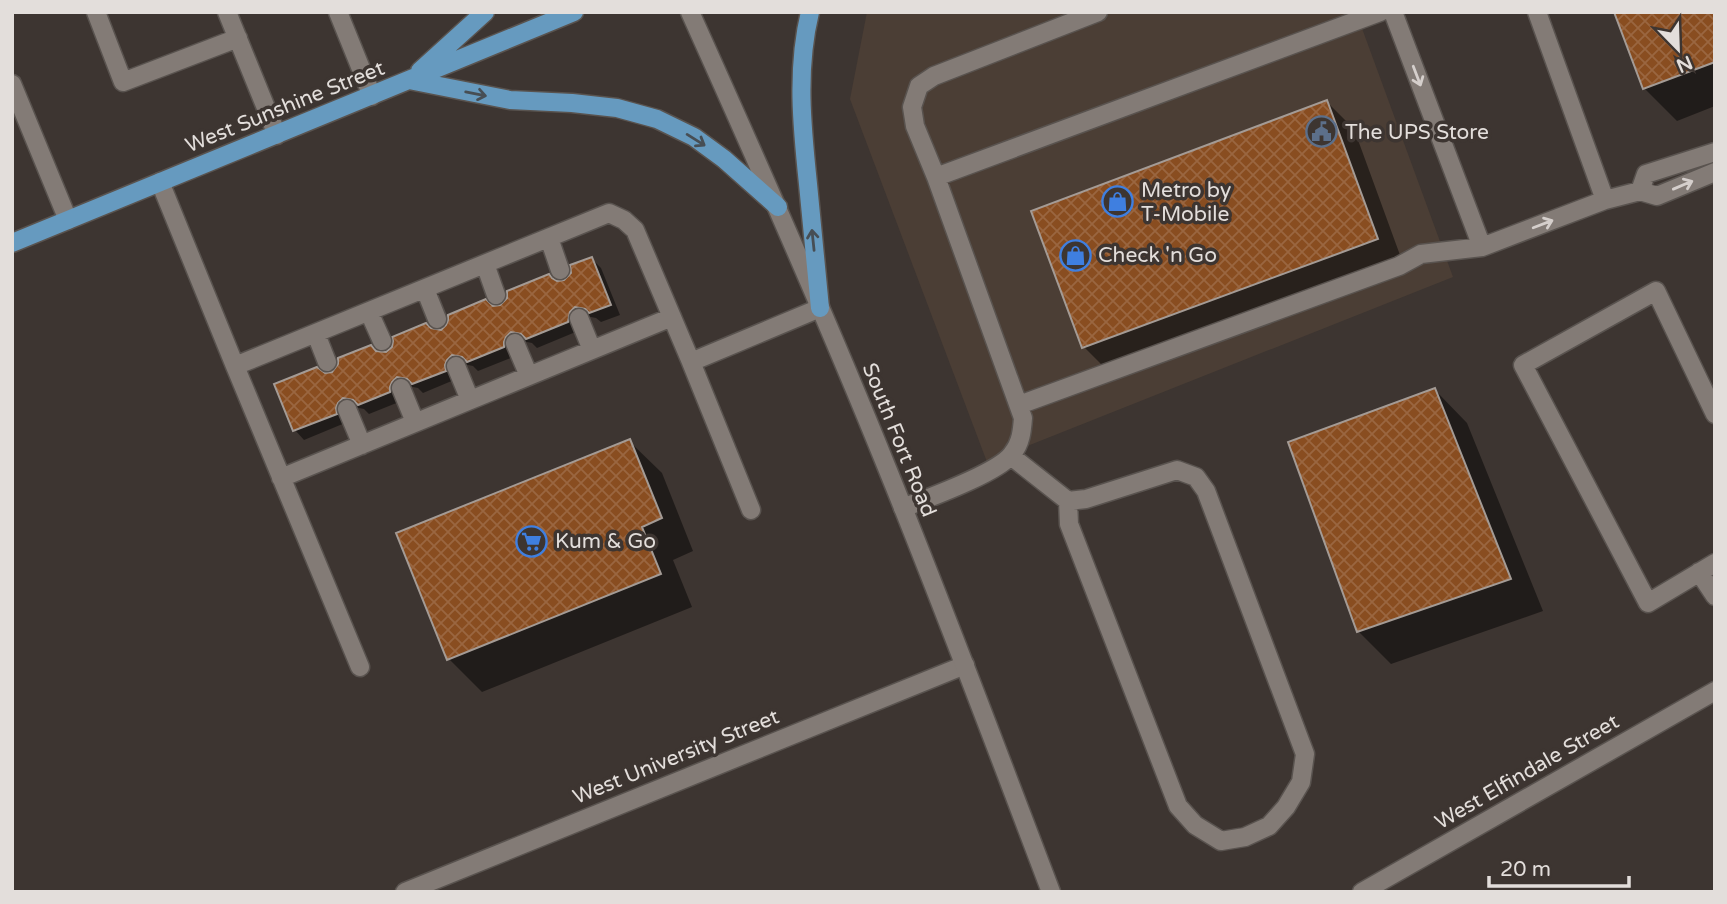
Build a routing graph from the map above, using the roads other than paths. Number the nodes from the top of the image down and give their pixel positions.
1 (96, 12) edge
2 (227, 12) edge
3 (338, 12) edge
4 (485, 12) edge
5 (574, 12) edge
6 (690, 12) edge
7 (810, 12) edge
8 (1098, 12) edge
9 (1380, 12) edge
10 (1393, 12) edge
11 (1536, 12) edge
12 (237, 38) junction
13 (409, 80) junction
14 (12, 84) edge
15 (372, 96) junction
16 (277, 135) junction
17 (1715, 152) edge
18 (1715, 172) edge
19 (936, 177) junction
20 (160, 182) junction
21 (1640, 191) junction
22 (1605, 200) junction
23 (778, 207) junction
24 (68, 220) junction
25 (549, 238) junction
26 (12, 243) edge
27 (1482, 247) junction
28 (485, 264) junction
29 (560, 270) dead end
30 (425, 289) junction
31 (496, 295) dead end
32 (820, 308) junction
33 (369, 312) junction
34 (672, 317) junction
35 (579, 318) dead end
36 (437, 319) dead end
37 (316, 334) junction
38 (382, 341) dead end
39 (515, 343) dead end
40 (592, 350) junction
41 (327, 362) dead end
42 (691, 362) junction
43 (235, 366) junction
44 (456, 366) dead end
45 (529, 376) junction
46 (401, 388) dead end
47 (470, 400) junction
48 (1019, 405) junction
49 (347, 410) dead end
50 (1715, 414) edge
51 (415, 422) junction
52 (362, 445) junction
53 (1011, 456) junction
54 (281, 478) junction
55 (1068, 501) junction
56 (903, 508) junction
57 (751, 510) dead end
58 (1707, 567) edge
59 (1715, 596) edge
60 (965, 665) junction
61 (360, 667) dead end
62 (1715, 691) edge
63 (405, 892) edge
64 (1051, 892) edge
65 (1362, 892) edge

1 - 12 street
2 - 12 street
3 - 15 street
4 - 13 main road
5 - 13 main road, West Sunshine Street
6 - 23 street, South Fort Road
32 -> 7 main road
8 - 19 street
9 - 19 street
10 -> 27 street
11 - 22 street
12 - 16 street
13 - 15 main road, West Sunshine Street
13 -> 23 main road
14 - 24 street
15 - 16 main road, West Sunshine Street
16 - 20 main road, West Sunshine Street
17 - 21 street
21 -> 18 street
19 - 48 street
20 - 24 main road, West Sunshine Street
20 - 43 street
21 - 22 street
27 -> 22 street
23 - 32 street, South Fort Road
24 - 26 main road, West Sunshine Street
25 - 28 street
25 - 29 street
25 - 34 street
27 - 48 street
28 - 30 street
28 - 31 street
30 - 33 street
30 - 36 street
32 - 42 street
32 - 56 street, South Fort Road
33 - 37 street
33 - 38 street
34 - 40 street
34 - 42 street
35 - 40 street
37 - 41 street
37 - 43 street
39 - 45 street
40 - 45 street
42 - 57 street
43 - 54 street
44 - 47 street
45 - 47 street
46 - 51 street
47 - 51 street
48 - 53 street
49 - 52 street
50 - 58 street
51 - 52 street
52 - 54 street
53 - 55 street
53 - 56 street
54 - 61 street
55 - 55 street
56 - 60 street, South Fort Road
58 - 59 street
60 - 63 street, West University Street
60 - 64 street, South Fort Road
62 - 65 street, West Elfindale Street

